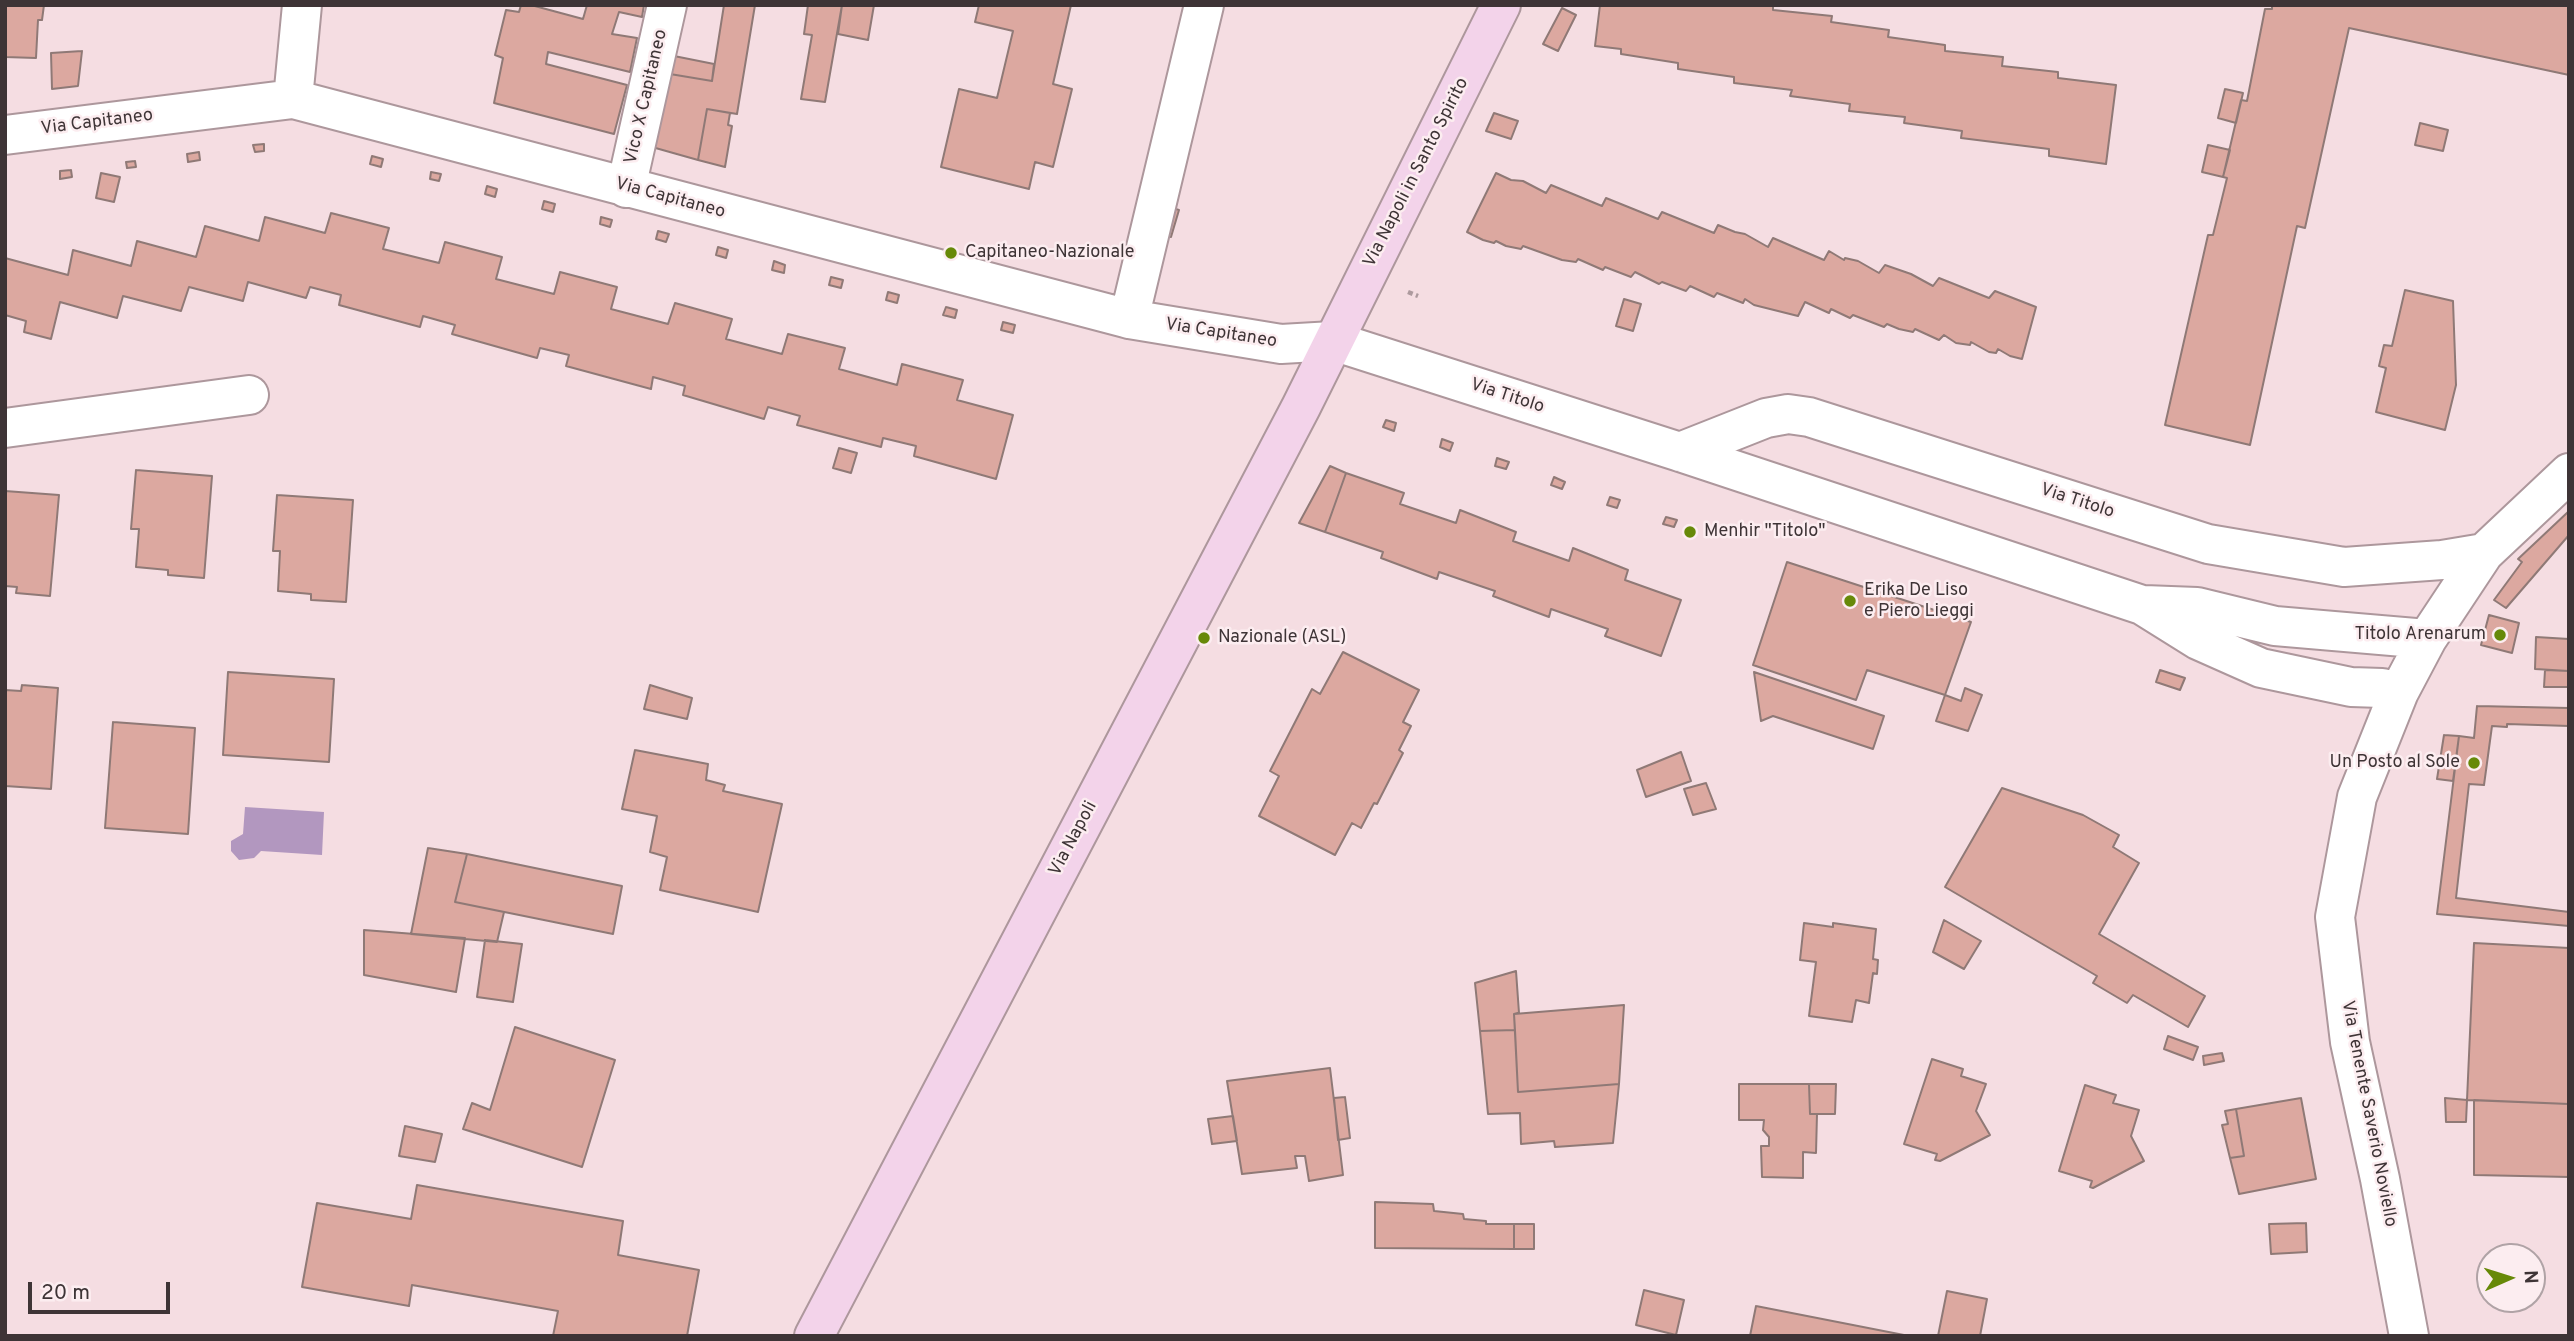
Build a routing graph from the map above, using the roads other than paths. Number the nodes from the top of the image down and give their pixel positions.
1 (302, 5) edge
2 (667, 5) edge
3 (1204, 5) edge
4 (1501, 5) edge
5 (293, 99) junction
6 (5, 135) edge
7 (626, 188) junction
8 (1129, 319) junction
9 (1334, 341) junction
10 (249, 395) dead end
11 (5, 428) edge
12 (1680, 452) junction
13 (2569, 472) edge
14 (2484, 553) junction
15 (2142, 605) junction
16 (2427, 639) junction
17 (2399, 692) junction
18 (814, 1336) edge
19 (2409, 1336) edge

1 - 5 street
2 - 7 street, Vico X Capitaneo
3 - 8 street
4 - 9 street, Via Napoli in Santo Spirito
5 - 6 street, Via Capitaneo
5 - 7 street, Via Capitaneo
7 - 8 street, Via Capitaneo
8 - 9 street, Via Capitaneo
9 - 12 street, Via Titolo
9 - 18 street, Via Napoli
10 - 11 street
12 - 14 street, Via Titolo
12 - 15 street, Via Titolo
13 - 14 street, Via Tenente Saverio Noviello
14 - 16 street, Via Tenente Saverio Noviello
15 - 16 street, Via Titolo
15 - 17 street, Via Titolo
16 - 17 street, Via Tenente Saverio Noviello
17 - 19 street, Via Tenente Saverio Noviello

